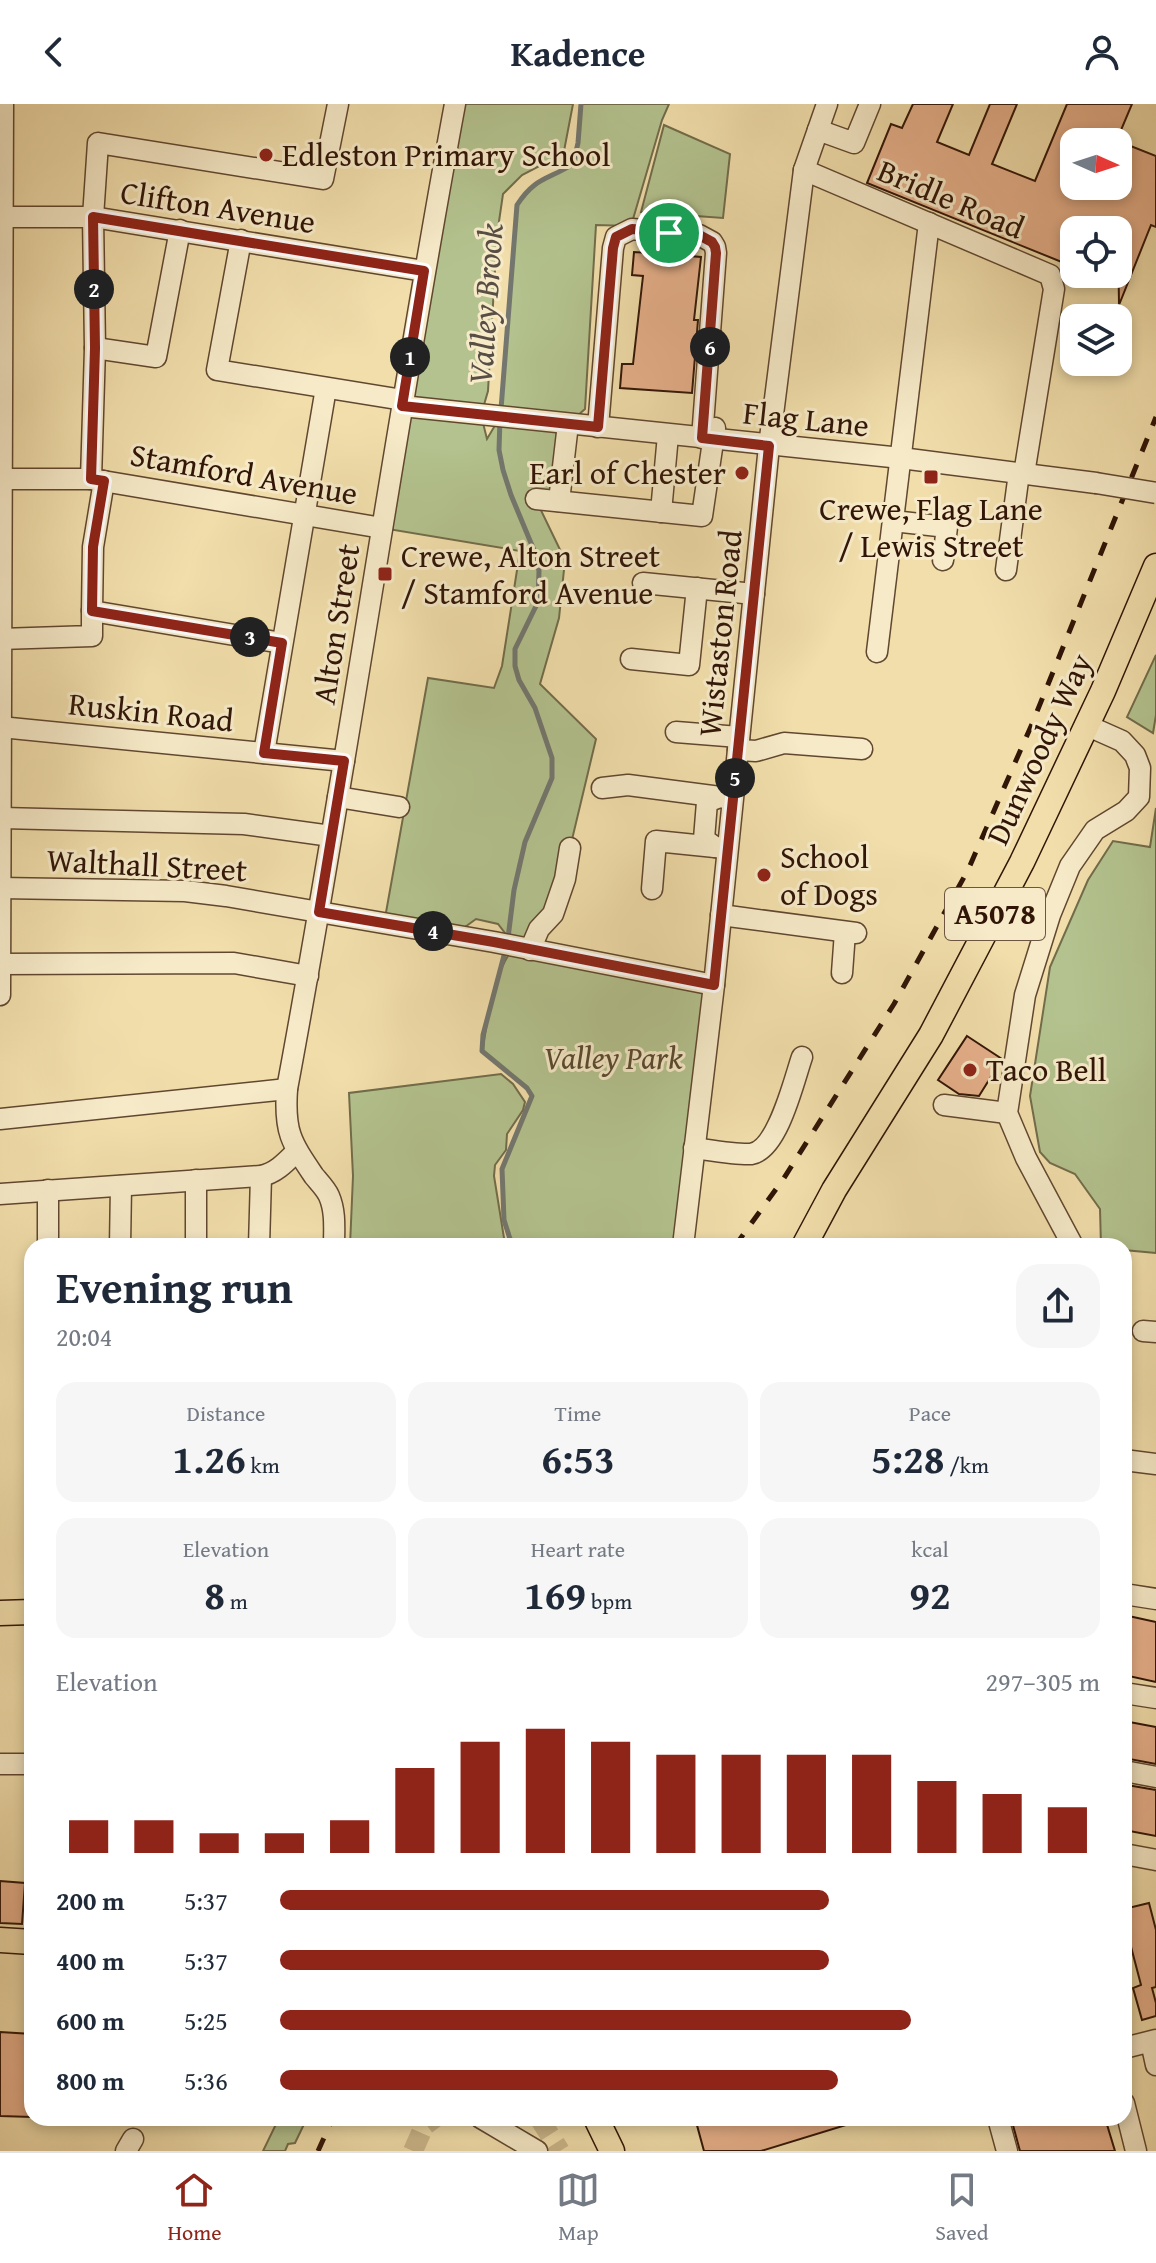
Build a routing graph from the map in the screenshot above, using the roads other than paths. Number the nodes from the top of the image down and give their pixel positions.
1 (3, 104) edge
2 (338, 104) edge
3 (455, 104) edge
4 (827, 104) edge
5 (870, 104) edge
6 (818, 130) junction
7 (811, 173) junction
8 (2, 217) edge
9 (93, 217) junction
10 (929, 223) junction
11 (180, 230) junction
12 (241, 240) junction
13 (424, 271) junction
14 (95, 348) junction
15 (0, 362) edge
16 (722, 365) dead end
17 (326, 388) junction
18 (402, 403) junction
19 (568, 424) junction
20 (598, 427) junction
21 (668, 435) junction
22 (708, 439) junction
23 (769, 446) junction
24 (901, 458) junction
25 (1022, 473) junction
26 (0, 479) edge
27 (98, 480) junction
28 (1156, 493) edge
29 (536, 499) dead end
30 (559, 501) junction
31 (661, 512) junction
32 (304, 515) junction
33 (893, 521) junction
34 (382, 528) junction
35 (943, 560) dead end
36 (1156, 566) edge
37 (1006, 570) dead end
38 (643, 583) dead end
39 (697, 588) junction
40 (754, 594) junction
41 (92, 611) junction
42 (0, 639) edge
43 (282, 643) junction
44 (877, 652) dead end
45 (631, 659) dead end
46 (1086, 725) junction
47 (0, 727) edge
48 (676, 732) dead end
49 (739, 744) junction
50 (862, 749) dead end
51 (264, 753) junction
52 (344, 761) junction
53 (602, 788) dead end
54 (338, 797) junction
55 (727, 798) junction
56 (399, 807) dead end
57 (1, 808) edge
58 (331, 836) junction
59 (570, 848) dead end
60 (721, 848) junction
61 (0, 888) edge
62 (652, 889) dead end
63 (319, 912) junction
64 (721, 915) junction
65 (523, 948) junction
66 (0, 964) edge
67 (842, 973) dead end
68 (308, 976) junction
69 (714, 985) junction
70 (0, 995) edge
71 (802, 1057) dead end
72 (287, 1089) junction
73 (944, 1105) dead end
74 (1007, 1113) junction
75 (0, 1119) edge
76 (694, 1148) junction
77 (297, 1151) junction
78 (261, 1176) junction
79 (196, 1180) junction
80 (121, 1186) junction
81 (48, 1190) junction
82 (0, 1194) edge
83 (48, 1238) edge
84 (120, 1238) edge
85 (196, 1238) edge
86 (259, 1238) edge
87 (334, 1238) edge
88 (684, 1238) edge
89 (808, 1238) edge
90 (1069, 1238) edge
91 (1132, 1461) edge
92 (1156, 1464) edge
93 (1132, 1595) edge
94 (1156, 1599) edge
95 (24, 1612) edge
96 (0, 1613) edge
97 (1132, 1694) edge
98 (1156, 1698) edge
99 (0, 1764) edge
100 (24, 1764) edge
101 (1132, 1772) edge
102 (1156, 1777) edge
103 (1132, 1856) edge
104 (1156, 1860) edge
105 (0, 1940) edge
106 (24, 1942) edge
107 (1154, 2041) edge
108 (1132, 2046) edge
109 (1156, 2065) edge
110 (495, 2126) edge
111 (600, 2126) edge
112 (1000, 2126) edge
113 (1130, 2126) edge
114 (537, 2151) edge
115 (612, 2151) edge
116 (1007, 2151) edge
117 (1136, 2151) edge

1 - 8 street
2 - 9 street
3 - 13 street, Alton Street
4 - 6 street, Wistaston Road
5 - 6 street
6 - 7 street, Wistaston Road
7 - 10 street, Bridle Road
7 - 23 street, Wistaston Road
8 - 9 street, Clifton Avenue
8 - 15 street
9 - 11 street, Clifton Avenue
9 - 14 street
10 - 24 street
10 - 25 street, Bridle Road
11 - 12 street, Clifton Avenue
11 - 14 street
12 - 13 street, Clifton Avenue
12 - 17 street, Flag Lane
13 - 18 street, Alton Street
14 - 27 street
15 - 26 street
16 - 22 street
17 - 18 street, Flag Lane
17 - 32 street
18 - 19 street, Flag Lane
18 - 34 street, Alton Street
19 - 20 street, Flag Lane
19 - 30 street
20 - 21 street, Flag Lane
20 - 22 street
21 - 22 street, Flag Lane
21 - 31 street
22 - 23 street, Flag Lane
22 - 31 street
23 - 24 street, Flag Lane
23 - 40 street, Wistaston Road
24 - 25 street, Flag Lane
24 - 33 street
25 - 28 street, Flag Lane, bridge
25 - 37 street, Bridle Road
26 - 27 street, Stamford Avenue
26 - 42 street
27 - 32 street, Stamford Avenue
27 - 41 street
29 - 30 street
30 - 31 street
32 - 34 street, Stamford Avenue
32 - 43 street
33 - 35 street
33 - 44 street
34 - 52 street, Alton Street
36 - 46 main road, Dunwoody Way / A5078
38 - 39 street
39 - 40 street
39 - 45 street
40 - 49 street, Wistaston Road
41 - 42 street
41 - 43 street
42 - 47 street
43 - 51 street
46 - 74 street
46 - 89 main road, Dunwoody Way / A5078
47 - 51 street, Ruskin Road
47 - 57 street
48 - 49 street
49 - 50 street
49 - 55 street, Wistaston Road
51 - 52 street, Ruskin Road
52 - 54 street, Alton Street
53 - 55 street
54 - 56 street
54 - 58 street, Alton Street
55 - 60 street, Wistaston Road
57 - 58 street
57 - 61 street
58 - 63 street, Alton Street
59 - 65 street
60 - 62 street
60 - 64 street, Wistaston Road
61 - 63 street, Walthall Street
61 - 66 street
63 - 65 street, Walthall Street
63 - 68 street, Alton Street
64 - 67 street
64 - 69 street, Wistaston Road
65 - 69 street, Walthall Street
66 - 68 street
66 - 70 street
68 - 72 street, Alton Street
69 - 76 street, Wistaston Road
71 - 76 street
72 - 75 street
72 - 77 street, Alton Street
73 - 74 street
74 - 90 street
76 - 88 street, Wistaston Road
77 - 78 street
77 - 87 street, Alton Street
78 - 79 street
78 - 86 street
79 - 80 street
79 - 85 street
80 - 81 street
80 - 84 street
81 - 82 street
81 - 83 street
91 - 92 street
93 - 94 street
95 - 96 main road
97 - 98 street
99 - 100 street
101 - 102 street
103 - 104 street
105 - 106 main road
107 - 108 street
107 - 109 street
110 - 114 street
111 - 115 main road
112 - 116 street
113 - 117 street

